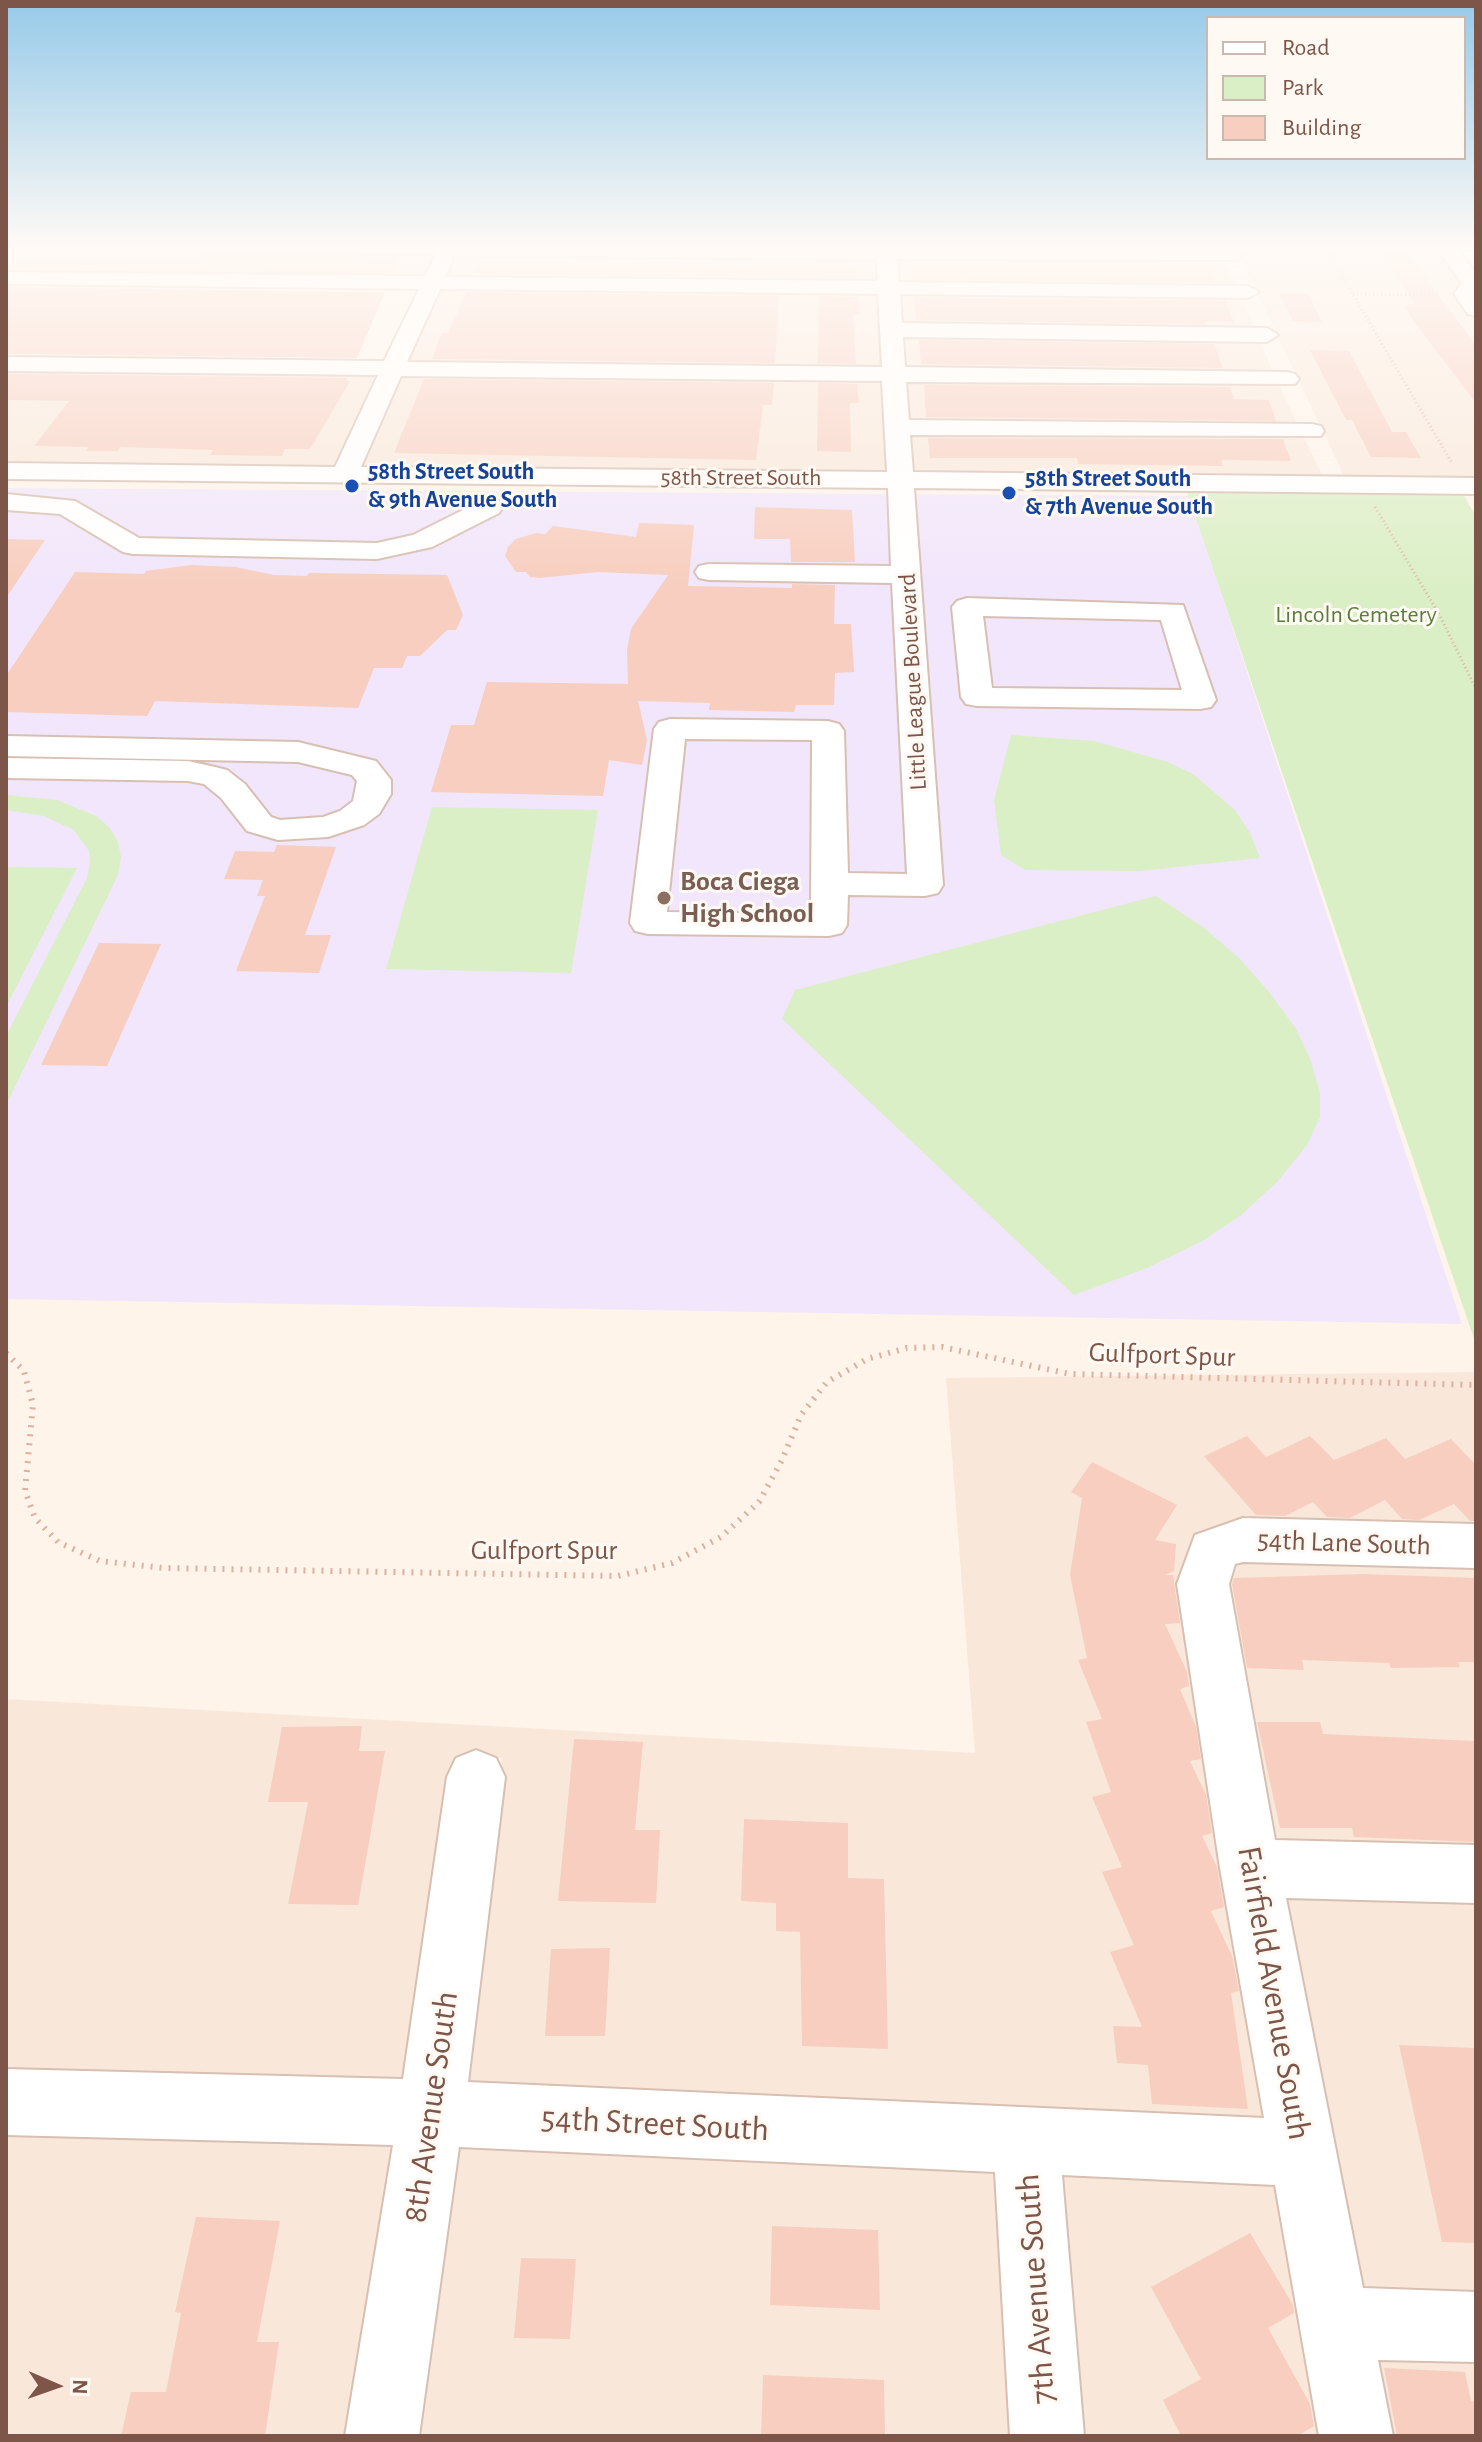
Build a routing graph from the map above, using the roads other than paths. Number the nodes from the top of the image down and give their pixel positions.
1 (396, 361) edge
2 (895, 361) edge
3 (1279, 361) edge
4 (6, 364) edge
5 (393, 368) junction
6 (896, 375) junction
7 (1287, 379) junction
8 (899, 427) junction
9 (1312, 431) junction
10 (6, 471) edge
11 (75, 472) junction
12 (344, 475) junction
13 (901, 479) junction
14 (1337, 484) junction
15 (1476, 486) edge
16 (6, 499) edge
17 (490, 507) dead end
18 (709, 572) dead end
19 (907, 575) junction
20 (912, 664) junction
21 (974, 666) junction
22 (6, 746) edge
23 (6, 768) edge
24 (830, 884) junction
25 (1476, 1546) edge
26 (1213, 1550) joint
27 (476, 1777) dead end
28 (1250, 1868) junction
29 (1476, 1874) edge
30 (6, 2102) edge
31 (431, 2113) junction
32 (1026, 2142) junction
33 (1304, 2153) junction
34 (1336, 2323) junction
35 (1476, 2327) edge
36 (382, 2436) edge
37 (1047, 2436) edge
38 (1356, 2436) edge

1 - 5 street
2 - 6 street
3 - 7 street
4 - 5 street
5 - 6 street
5 - 12 street
6 - 7 street
6 - 8 street
7 - 9 street
8 - 9 street
8 - 13 street
9 - 14 street
10 - 11 street, 58th Street South
11 - 12 street, 58th Street South
11 - 16 street
12 - 13 street, 58th Street South
13 - 14 street, 58th Street South
13 - 19 street, Little League Boulevard
14 - 15 street, 58th Street South
16 - 17 street
18 - 19 street
19 - 20 street, Little League Boulevard
20 - 21 street
20 - 24 street, Little League Boulevard
21 - 21 street
22 - 23 street
24 - 24 street
25 - 26 street, 54th Lane South
26 - 28 street, Fairfield Avenue South
27 - 31 street, 8th Avenue South
28 - 29 street
28 - 33 street, Fairfield Avenue South
30 - 31 street, 54th Street South
31 - 32 street, 54th Street South
31 - 36 street, 8th Avenue South
32 - 33 street, 54th Street South
32 - 37 street, 7th Avenue South
33 - 34 street, Fairfield Avenue South
34 - 35 street
34 - 38 street, Fairfield Avenue South

